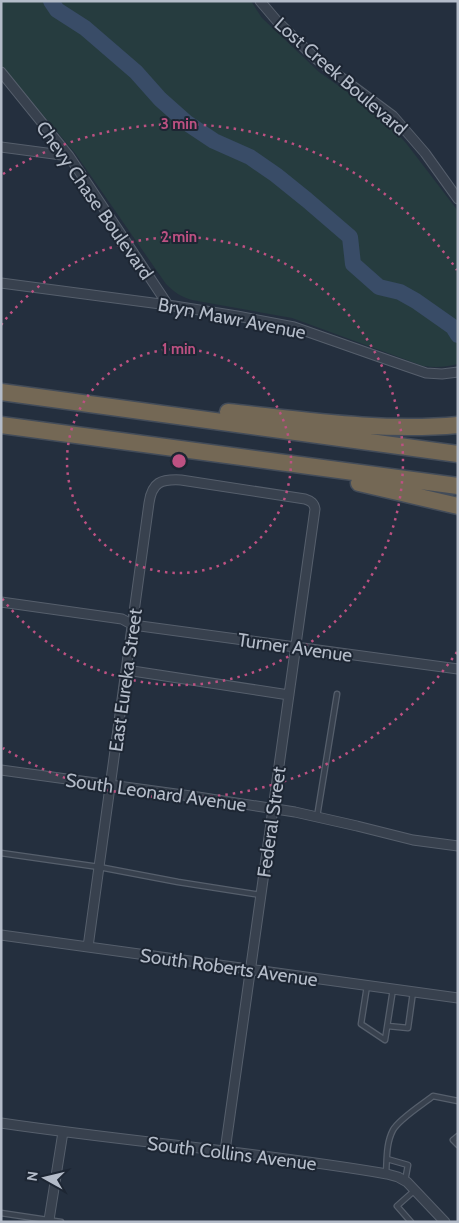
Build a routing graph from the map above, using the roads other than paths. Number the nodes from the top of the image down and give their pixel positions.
1 (260, 1) edge
2 (1, 72) edge
3 (1, 147) edge
4 (69, 156) junction
5 (458, 199) edge
6 (1, 282) edge
7 (168, 305) junction
8 (458, 372) edge
9 (1, 385) edge
10 (1, 392) edge
11 (1, 425) edge
12 (458, 425) edge
13 (102, 438) junction
14 (458, 454) edge
15 (458, 486) edge
16 (305, 499) joint
17 (458, 506) edge
18 (1, 602) edge
19 (132, 625) junction
20 (296, 648) junction
21 (126, 670) junction
22 (458, 670) edge
23 (337, 694) dead end
24 (289, 695) junction
25 (1, 770) edge
26 (111, 785) junction
27 (273, 810) junction
28 (317, 817) junction
29 (458, 846) edge
30 (1, 853) edge
31 (99, 867) junction
32 (261, 895) junction
33 (1, 935) edge
34 (88, 947) junction
35 (250, 970) junction
36 (367, 986) junction
37 (394, 989) junction
38 (413, 992) junction
39 (458, 998) edge
40 (388, 1026) junction
41 (458, 1101) edge
42 (1, 1123) edge
43 (63, 1132) junction
44 (458, 1136) edge
45 (458, 1146) edge
46 (225, 1151) junction
47 (387, 1160) junction
48 (386, 1174) junction
49 (405, 1181) junction
50 (415, 1190) junction
51 (1, 1213) edge
52 (49, 1220) junction
53 (61, 1222) edge
54 (411, 1222) edge
55 (445, 1222) edge

1 - 5 street, Lost Creek Boulevard
2 - 4 street, Chevy Chase Boulevard
3 - 4 street
4 - 7 street, Chevy Chase Boulevard
6 - 7 street, Bryn Mawr Avenue
7 - 8 street, Bryn Mawr Avenue
9 - 12 highway
10 - 14 highway
11 - 13 highway
13 - 15 highway
13 - 17 highway
16 - 19 street, East Eureka Street
16 - 20 street, Federal Street
18 - 19 street, Turner Avenue
19 - 20 street, Turner Avenue
19 - 21 street, East Eureka Street
20 - 22 street, Turner Avenue
20 - 24 street, Federal Street
21 - 24 street
21 - 26 street, East Eureka Street
23 - 28 lane
24 - 27 street, Federal Street
25 - 26 street, South Leonard Avenue
26 - 27 street, South Leonard Avenue
26 - 31 street, East Eureka Street
27 - 28 street, South Leonard Avenue
27 - 32 street, Federal Street
28 - 29 street, South Leonard Avenue
30 - 31 lane
31 - 32 lane
31 - 34 street, East Eureka Street
32 - 35 street, Federal Street
33 - 34 street, South Roberts Avenue
34 - 35 street, South Roberts Avenue
35 - 36 street, South Roberts Avenue
35 - 46 street, Federal Street
36 - 37 street, South Roberts Avenue
36 - 40 lane
37 - 38 street, South Roberts Avenue
37 - 40 lane
38 - 39 street, South Roberts Avenue
38 - 40 lane
41 - 47 lane
42 - 43 street, South Collins Avenue
43 - 46 street, South Collins Avenue
43 - 52 street
44 - 45 lane
46 - 48 street, South Collins Avenue
47 - 48 lane
47 - 49 lane
48 - 49 street, South Collins Avenue
49 - 50 street, South Collins Avenue
50 - 54 lane
50 - 55 street, South Collins Avenue
51 - 52 lane
52 - 53 lane

